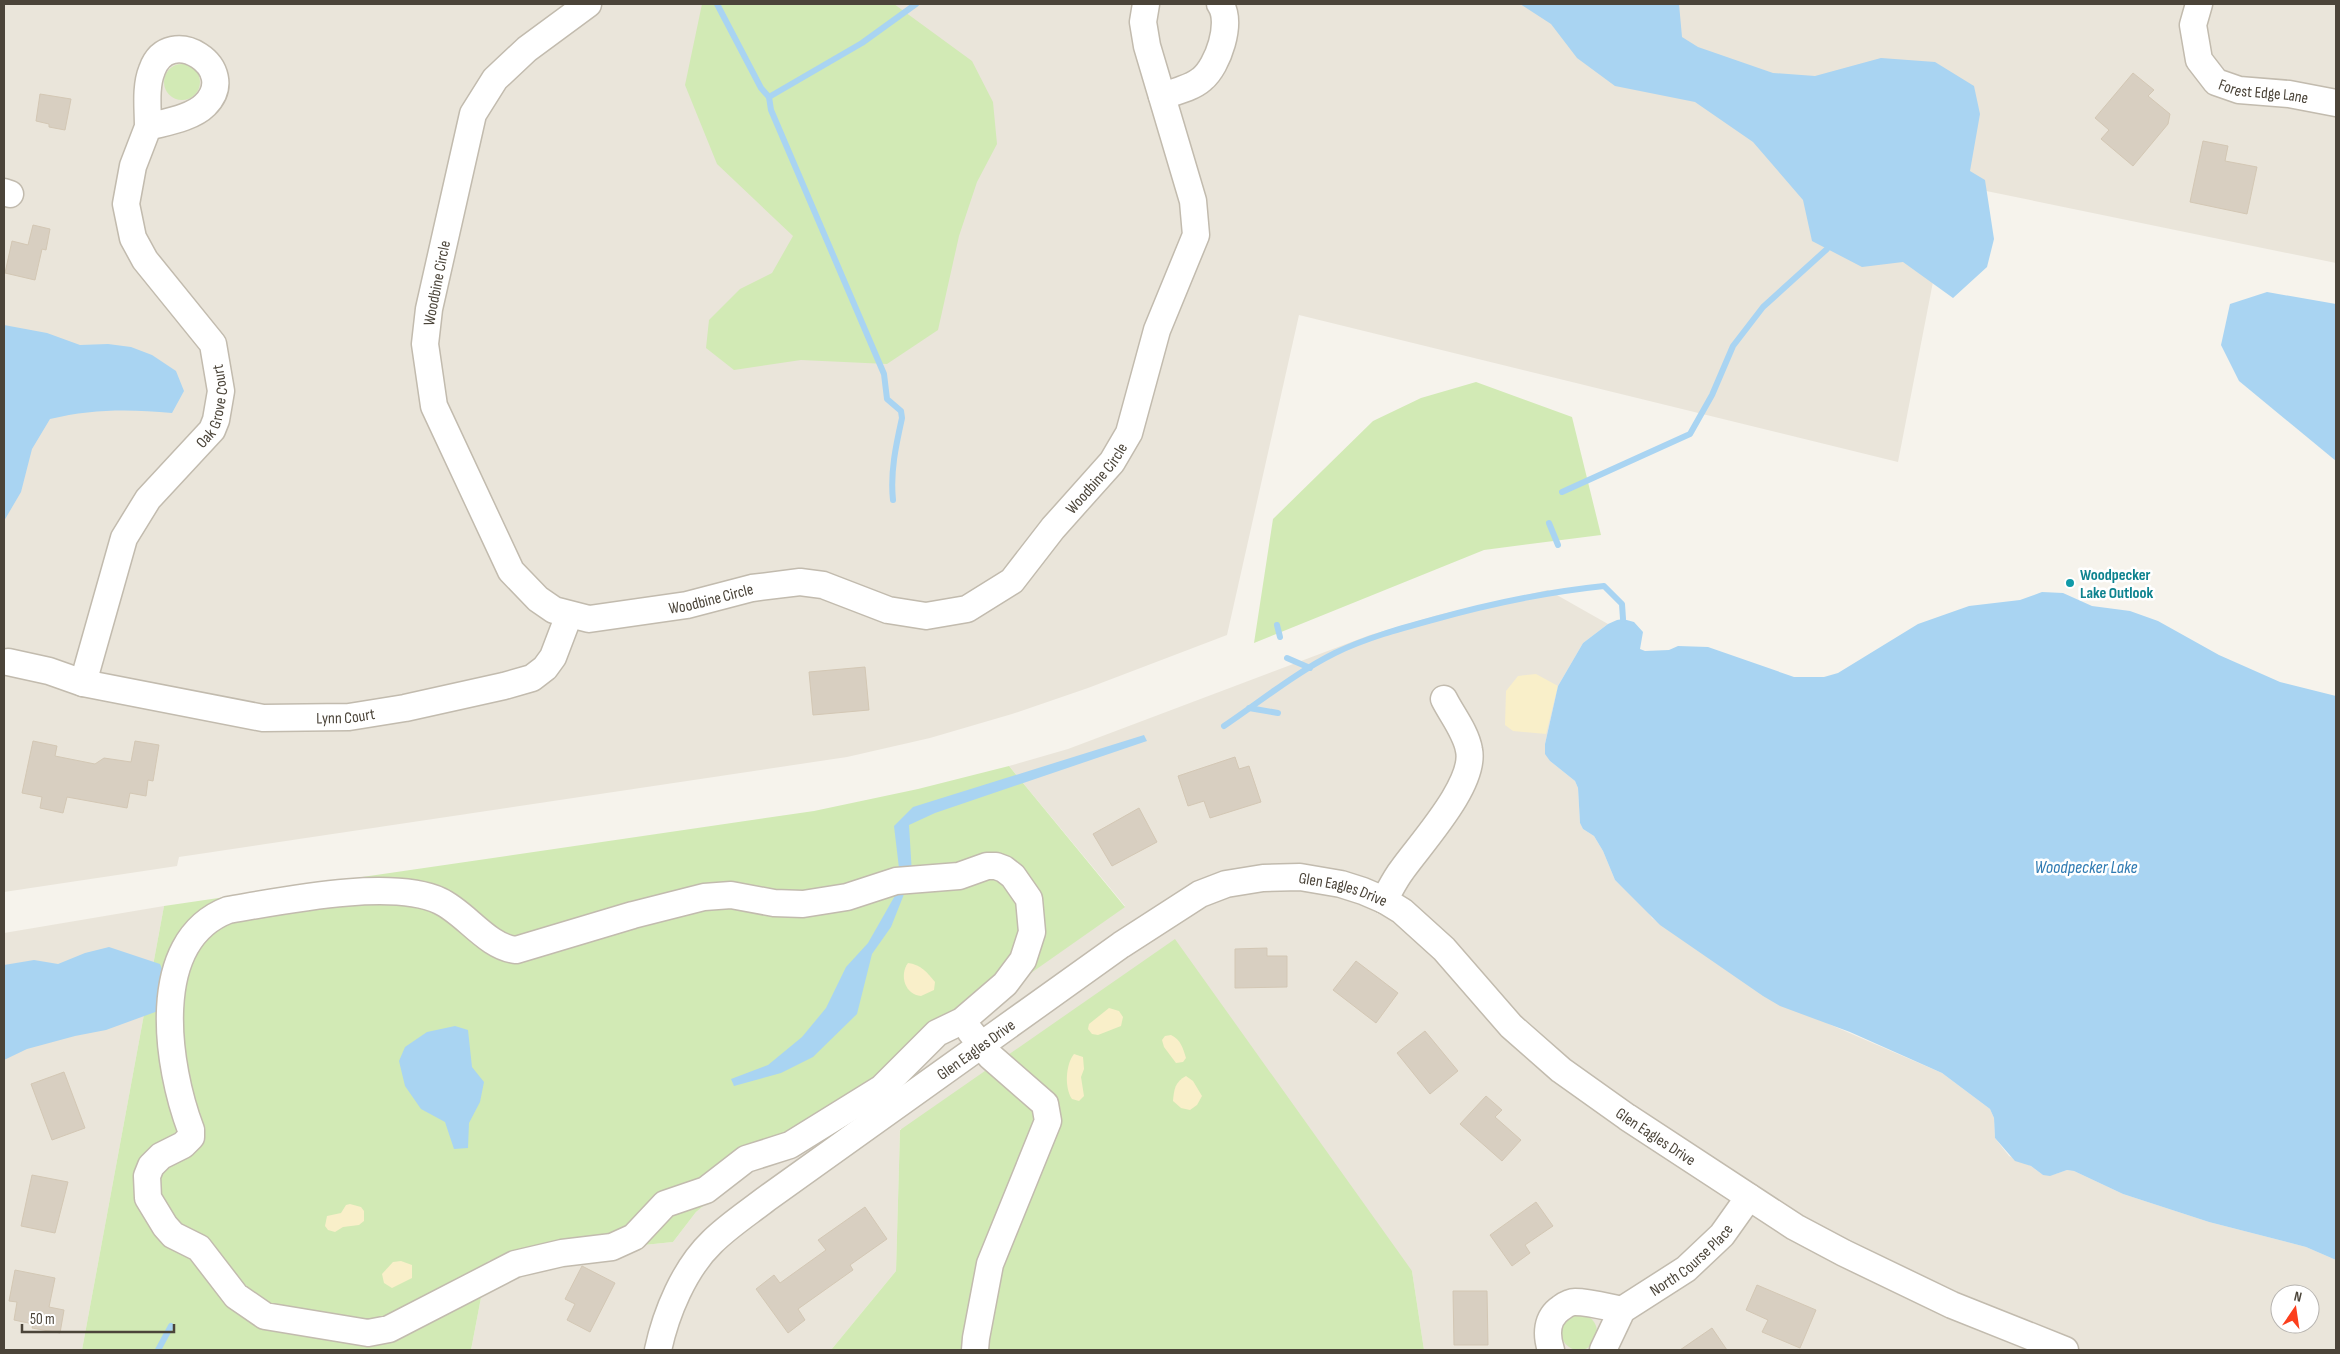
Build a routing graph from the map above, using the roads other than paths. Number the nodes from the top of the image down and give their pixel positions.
1 (588, 4) edge
2 (1146, 4) edge
3 (1220, 4) edge
4 (2199, 4) edge
5 (1162, 96) junction
6 (2336, 102) edge
7 (148, 127) dead end
8 (570, 615) junction
9 (8, 662) dead end
10 (83, 683) junction
11 (1444, 699) dead end
12 (1384, 900) junction
13 (962, 1020) junction
14 (981, 1045) junction
15 (1748, 1197) junction
16 (1622, 1310) junction
17 (2054, 1348) edge
18 (658, 1350) edge
19 (976, 1350) edge
20 (1551, 1350) edge
21 (1604, 1350) edge

1 - 8 street, Woodbine Circle
2 - 5 street, Woodbine Circle
3 - 5 street
4 - 6 street, Forest Edge Lane
5 - 8 street, Woodbine Circle
7 - 10 street, Oak Grove Court
8 - 10 street, Lynn Court
9 - 10 street, Lynn Court
11 - 12 street
12 - 14 street, Glen Eagles Drive
12 - 15 street, Glen Eagles Drive
13 - 13 street
13 - 14 street
14 - 18 street, Glen Eagles Drive
14 - 19 street
15 - 16 street, North Course Place
15 - 17 street, Glen Eagles Drive
16 - 20 street
16 - 21 street

